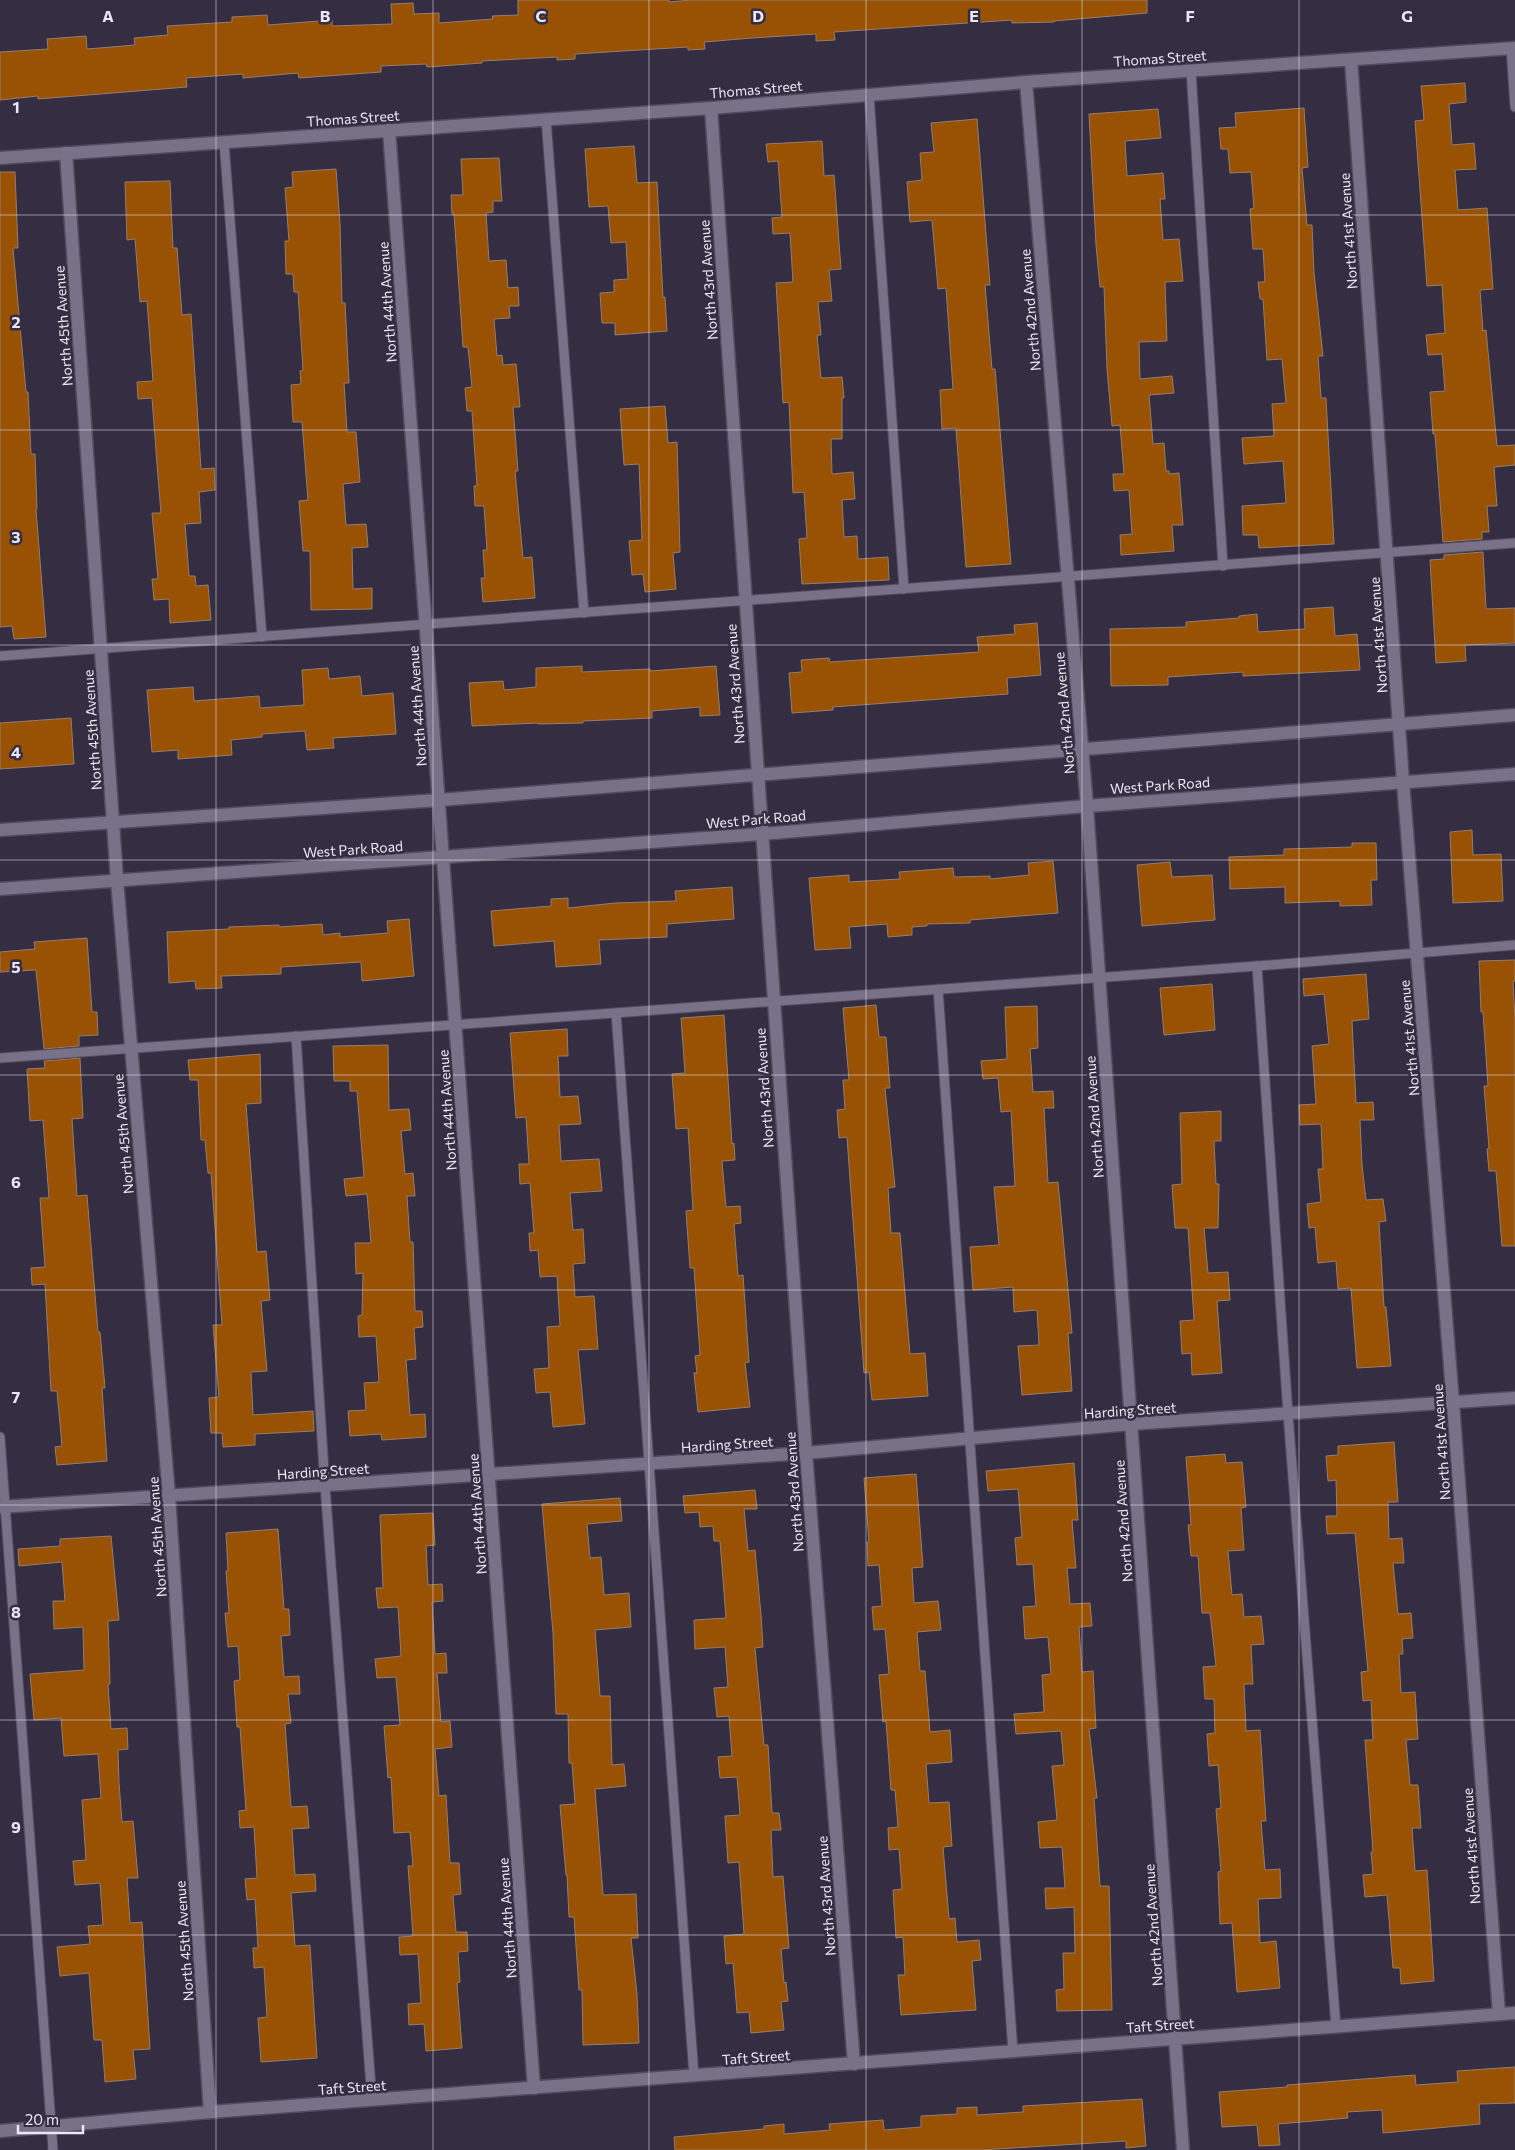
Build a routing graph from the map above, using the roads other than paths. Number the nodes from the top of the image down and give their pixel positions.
1 (1513, 49) edge
2 (1351, 60) junction
3 (1191, 71) junction
4 (1026, 82) junction
5 (869, 95) junction
6 (1515, 107) edge
7 (711, 108) junction
8 (546, 119) junction
9 (389, 130) junction
10 (224, 142) junction
11 (66, 153) junction
12 (0, 158) edge
13 (1515, 542) edge
14 (1387, 553) junction
15 (1223, 566) junction
16 (1068, 577) junction
17 (904, 589) junction
18 (745, 601) junction
19 (584, 613) junction
20 (426, 626) junction
21 (262, 637) junction
22 (101, 649) junction
23 (0, 656) edge
24 (1515, 715) edge
25 (1399, 724) junction
26 (1082, 750) junction
27 (756, 773) junction
28 (1515, 774) edge
29 (1403, 782) junction
30 (439, 800) junction
31 (1087, 806) junction
32 (113, 822) junction
33 (0, 830) edge
34 (761, 834) junction
35 (444, 858) junction
36 (117, 880) junction
37 (0, 889) edge
38 (1515, 945) edge
39 (1417, 953) junction
40 (1257, 966) junction
41 (1099, 978) junction
42 (938, 989) junction
43 (773, 1001) junction
44 (616, 1013) junction
45 (456, 1024) junction
46 (296, 1036) junction
47 (131, 1048) junction
48 (0, 1058) edge
49 (1515, 1398) edge
50 (1453, 1403) junction
51 (1288, 1414) junction
52 (1131, 1424) junction
53 (0, 1437) edge
54 (968, 1439) junction
55 (806, 1454) junction
56 (648, 1464) junction
57 (490, 1474) junction
58 (325, 1486) junction
59 (169, 1496) junction
60 (3, 1507) edge
61 (1515, 2013) edge
62 (1499, 2014) junction
63 (1336, 2027) junction
64 (1176, 2039) junction
65 (1013, 2052) junction
66 (854, 2064) junction
67 (694, 2076) junction
68 (534, 2088) junction
69 (372, 2100) junction
70 (210, 2112) junction
71 (51, 2126) junction
72 (0, 2131) edge
73 (53, 2150) edge
74 (1184, 2150) edge

1 - 2 street, Thomas Street
1 - 6 lane
2 - 3 street, Thomas Street
2 - 14 street, North 41st Avenue
3 - 4 street, Thomas Street
3 - 15 lane
4 - 5 street, Thomas Street
4 - 16 street, North 42nd Avenue
5 - 7 street, Thomas Street
5 - 17 lane
7 - 8 street, Thomas Street
7 - 18 street, North 43rd Avenue
8 - 9 street, Thomas Street
8 - 19 lane
9 - 10 street, Thomas Street
9 - 20 street, North 44th Avenue
10 - 11 street, Thomas Street
10 - 21 lane
11 - 12 street, Thomas Street
11 - 22 street, North 45th Avenue
13 - 14 lane
14 - 15 lane
14 - 25 street, North 41st Avenue
15 - 16 lane
16 - 17 lane
16 - 26 street, North 42nd Avenue
17 - 18 lane
18 - 19 lane
18 - 27 street, North 43rd Avenue
19 - 20 lane
20 - 21 lane
20 - 30 street, North 44th Avenue
21 - 22 lane
22 - 23 lane
22 - 32 street, North 45th Avenue
24 - 25 street
25 - 26 street
25 - 29 street, North 41st Avenue
26 - 27 street
26 - 31 street, North 42nd Avenue
27 - 30 street
27 - 34 street, North 43rd Avenue
28 - 29 street, West Park Road
29 - 31 street, West Park Road
29 - 39 street, North 41st Avenue
30 - 32 street
30 - 35 street, North 44th Avenue
31 - 34 street, West Park Road
31 - 41 street, North 42nd Avenue
32 - 33 street
32 - 36 street, North 45th Avenue
34 - 35 street, West Park Road
34 - 43 street, North 43rd Avenue
35 - 36 street, West Park Road
35 - 45 street, North 44th Avenue
36 - 37 street, West Park Road
36 - 47 street, North 45th Avenue
38 - 39 lane
39 - 40 lane
39 - 50 street, North 41st Avenue
40 - 41 lane
40 - 51 lane
41 - 42 lane
41 - 52 street, North 42nd Avenue
42 - 43 lane
42 - 54 lane
43 - 44 lane
43 - 55 street, North 43rd Avenue
44 - 45 lane
44 - 56 lane
45 - 46 lane
45 - 57 street, North 44th Avenue
46 - 47 lane
46 - 58 lane
47 - 48 lane
47 - 59 street, North 45th Avenue
49 - 50 street, Harding Street
50 - 51 street, Harding Street
50 - 62 street, North 41st Avenue
51 - 52 street, Harding Street
51 - 63 lane
52 - 54 street, Harding Street
52 - 64 street, North 42nd Avenue
53 - 60 lane
54 - 55 street, Harding Street
54 - 65 lane
55 - 56 street, Harding Street
55 - 66 street, North 43rd Avenue
56 - 57 street, Harding Street
56 - 67 lane
57 - 58 street, Harding Street
57 - 68 street, North 44th Avenue
58 - 59 street, Harding Street
58 - 69 lane
59 - 60 street, Harding Street
59 - 70 street, North 45th Avenue
60 - 71 lane
61 - 62 street, Taft Street
62 - 63 street, Taft Street
63 - 64 street, Taft Street
64 - 65 street, Taft Street
64 - 74 street, North 42nd Avenue
65 - 66 street, Taft Street
66 - 67 street, Taft Street
67 - 68 street, Taft Street
68 - 69 street, Taft Street
69 - 70 street, Taft Street
70 - 71 street, Taft Street
71 - 72 street, Taft Street
71 - 73 lane

